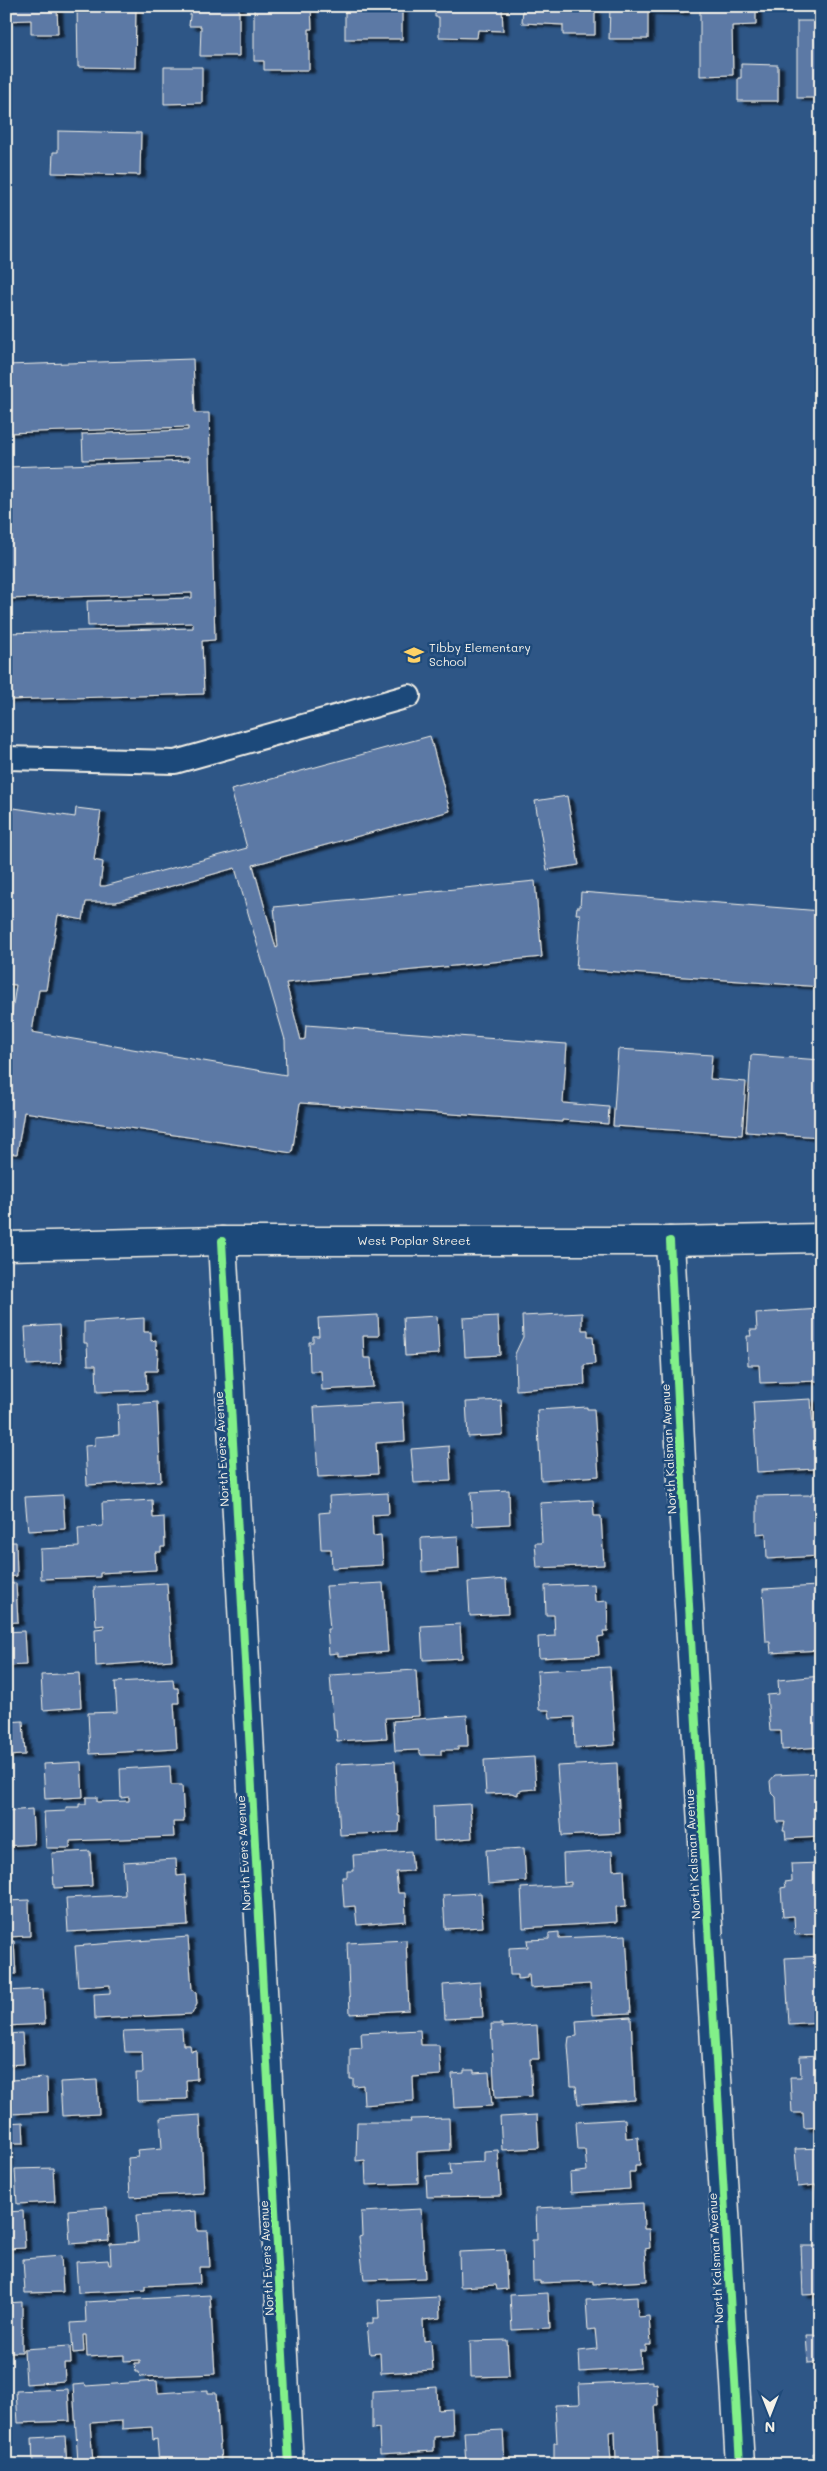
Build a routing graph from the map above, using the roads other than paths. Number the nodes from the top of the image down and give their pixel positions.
1 (409, 696) dead end
2 (6, 758) edge
3 (821, 1238) edge
4 (222, 1241) junction
5 (670, 1241) junction
6 (6, 1246) edge
7 (289, 2465) edge
8 (740, 2465) edge

1 - 2 lane
3 - 5 street, West Poplar Street
4 - 5 street, West Poplar Street
4 - 6 street, West Poplar Street
4 - 7 street, North Evers Avenue
5 - 8 street, North Kalsman Avenue

